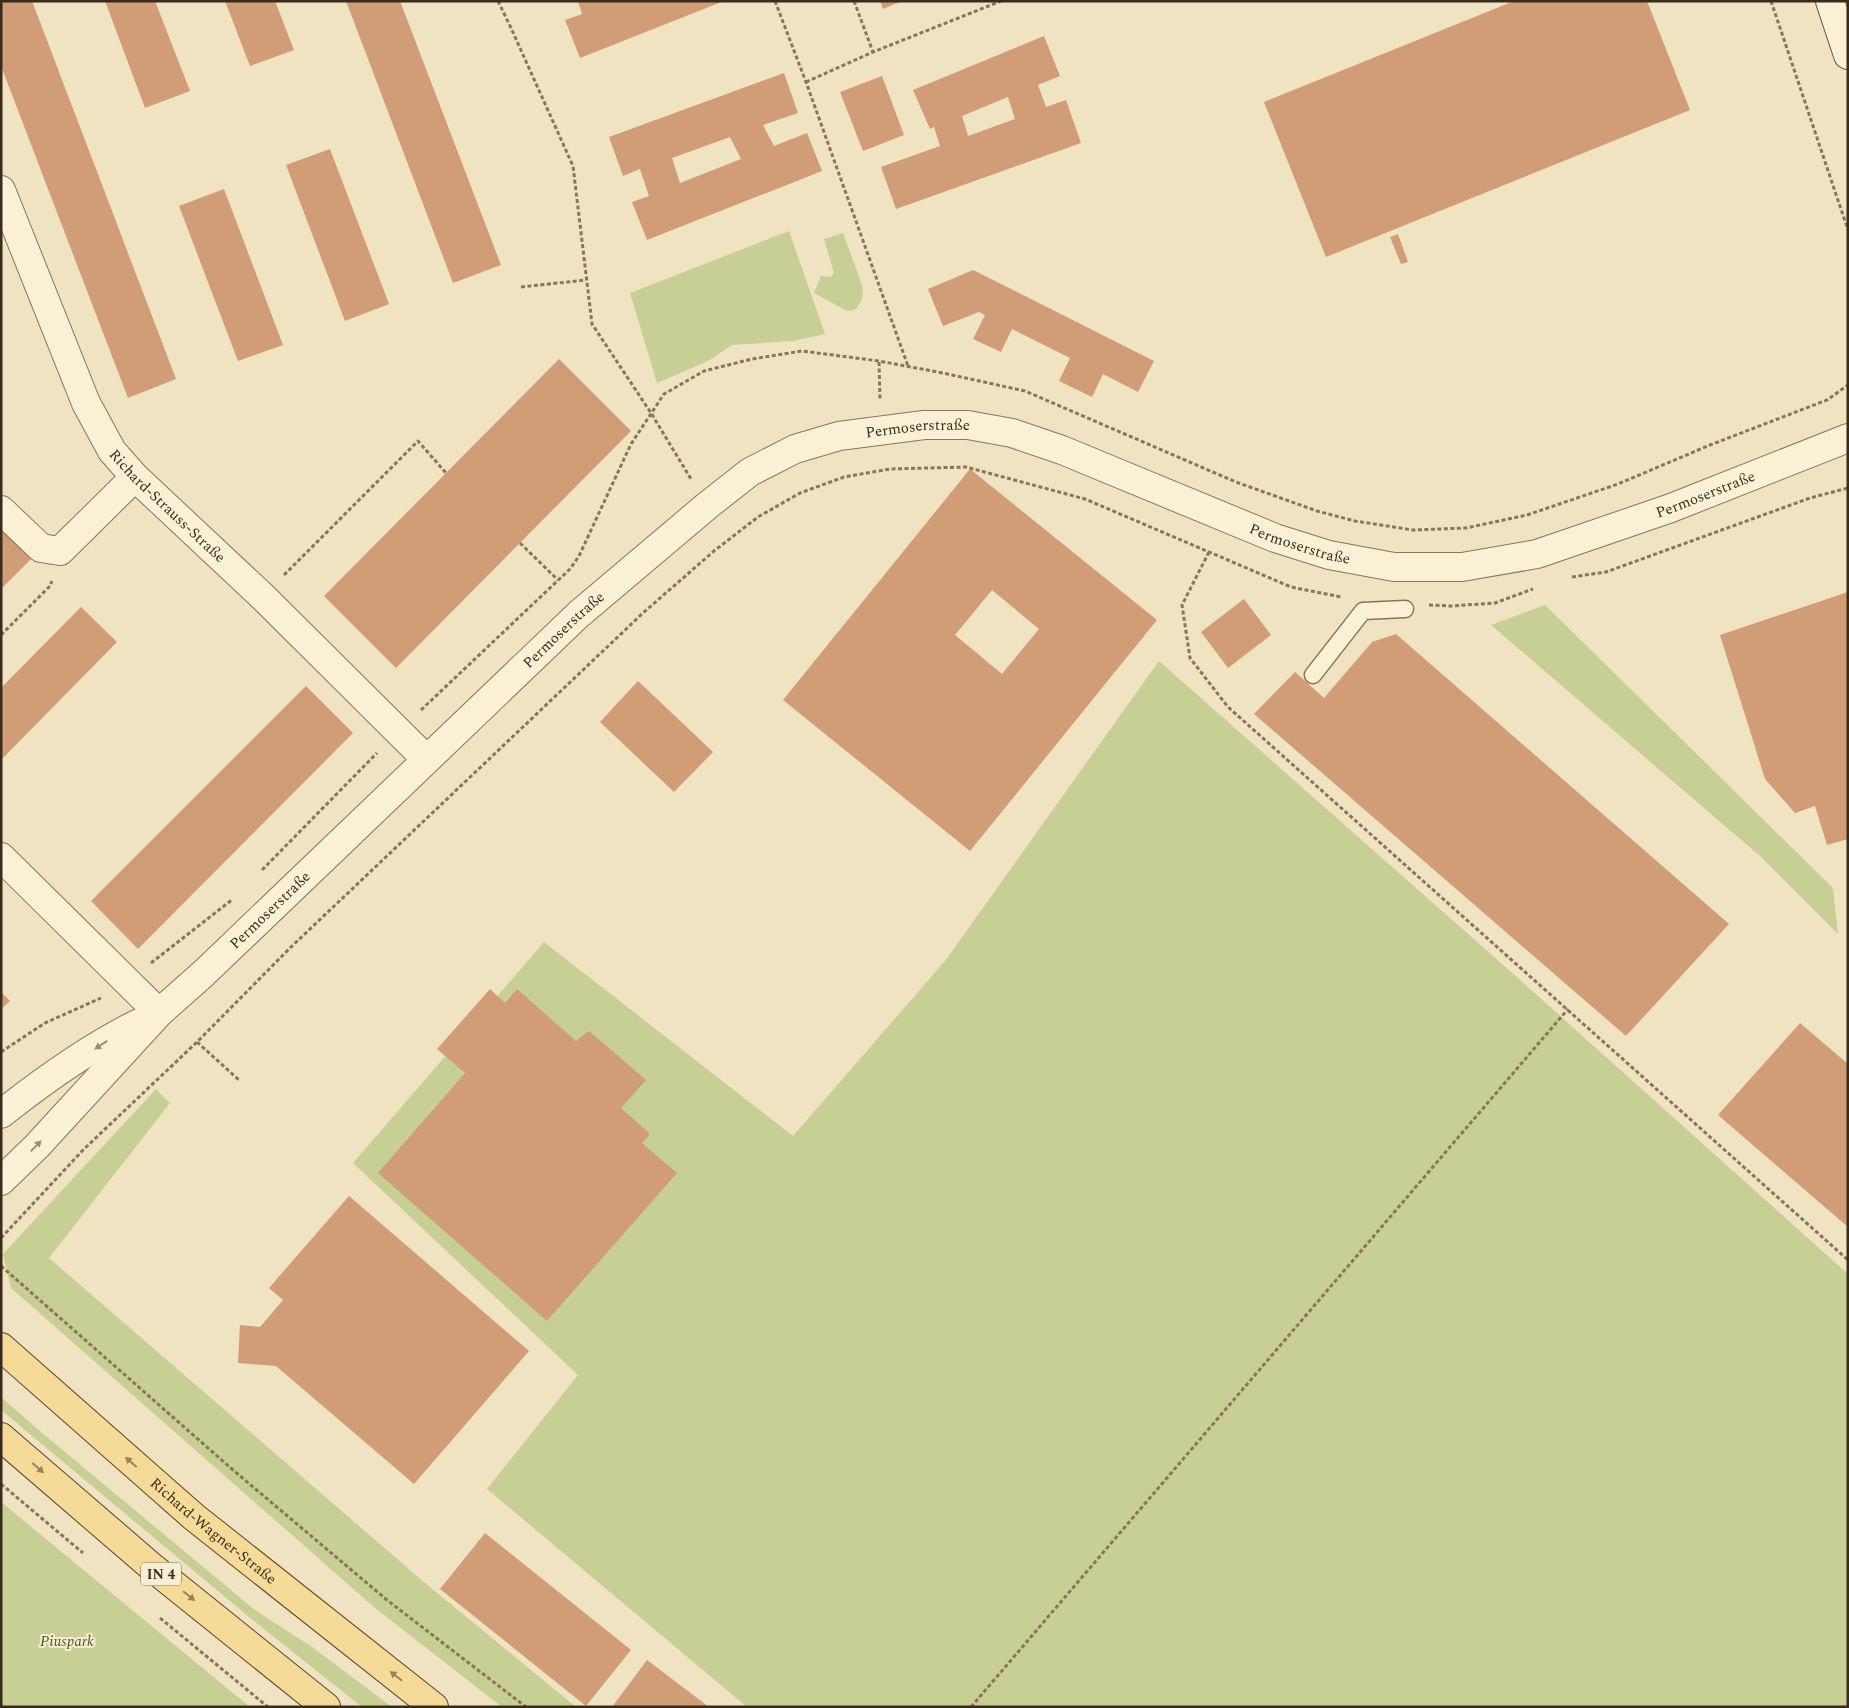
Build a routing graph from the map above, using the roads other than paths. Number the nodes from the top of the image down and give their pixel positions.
1 (1830, 1) edge
2 (1848, 55) edge
3 (1, 190) edge
4 (1848, 438) edge
5 (135, 477) junction
6 (1, 510) edge
7 (1405, 609) dead end
8 (1313, 675) dead end
9 (426, 760) junction
10 (1, 857) edge
11 (159, 1013) junction
12 (1, 1114) edge
13 (1, 1181) edge
14 (1, 1347) edge
15 (1, 1436) edge
16 (326, 1707) edge
17 (434, 1707) edge

1 - 2 street
3 - 5 street, Richard-Strauss-Straße
4 - 9 street, Permoserstraße
5 - 6 street
5 - 9 street, Richard-Strauss-Straße
7 - 8 lane
9 - 11 street, Permoserstraße
10 - 11 street
11 -> 12 street, Permoserstraße
13 -> 11 street, Permoserstraße
17 -> 14 main road, Richard-Wagner-Straße
15 -> 16 main road, IN 4

